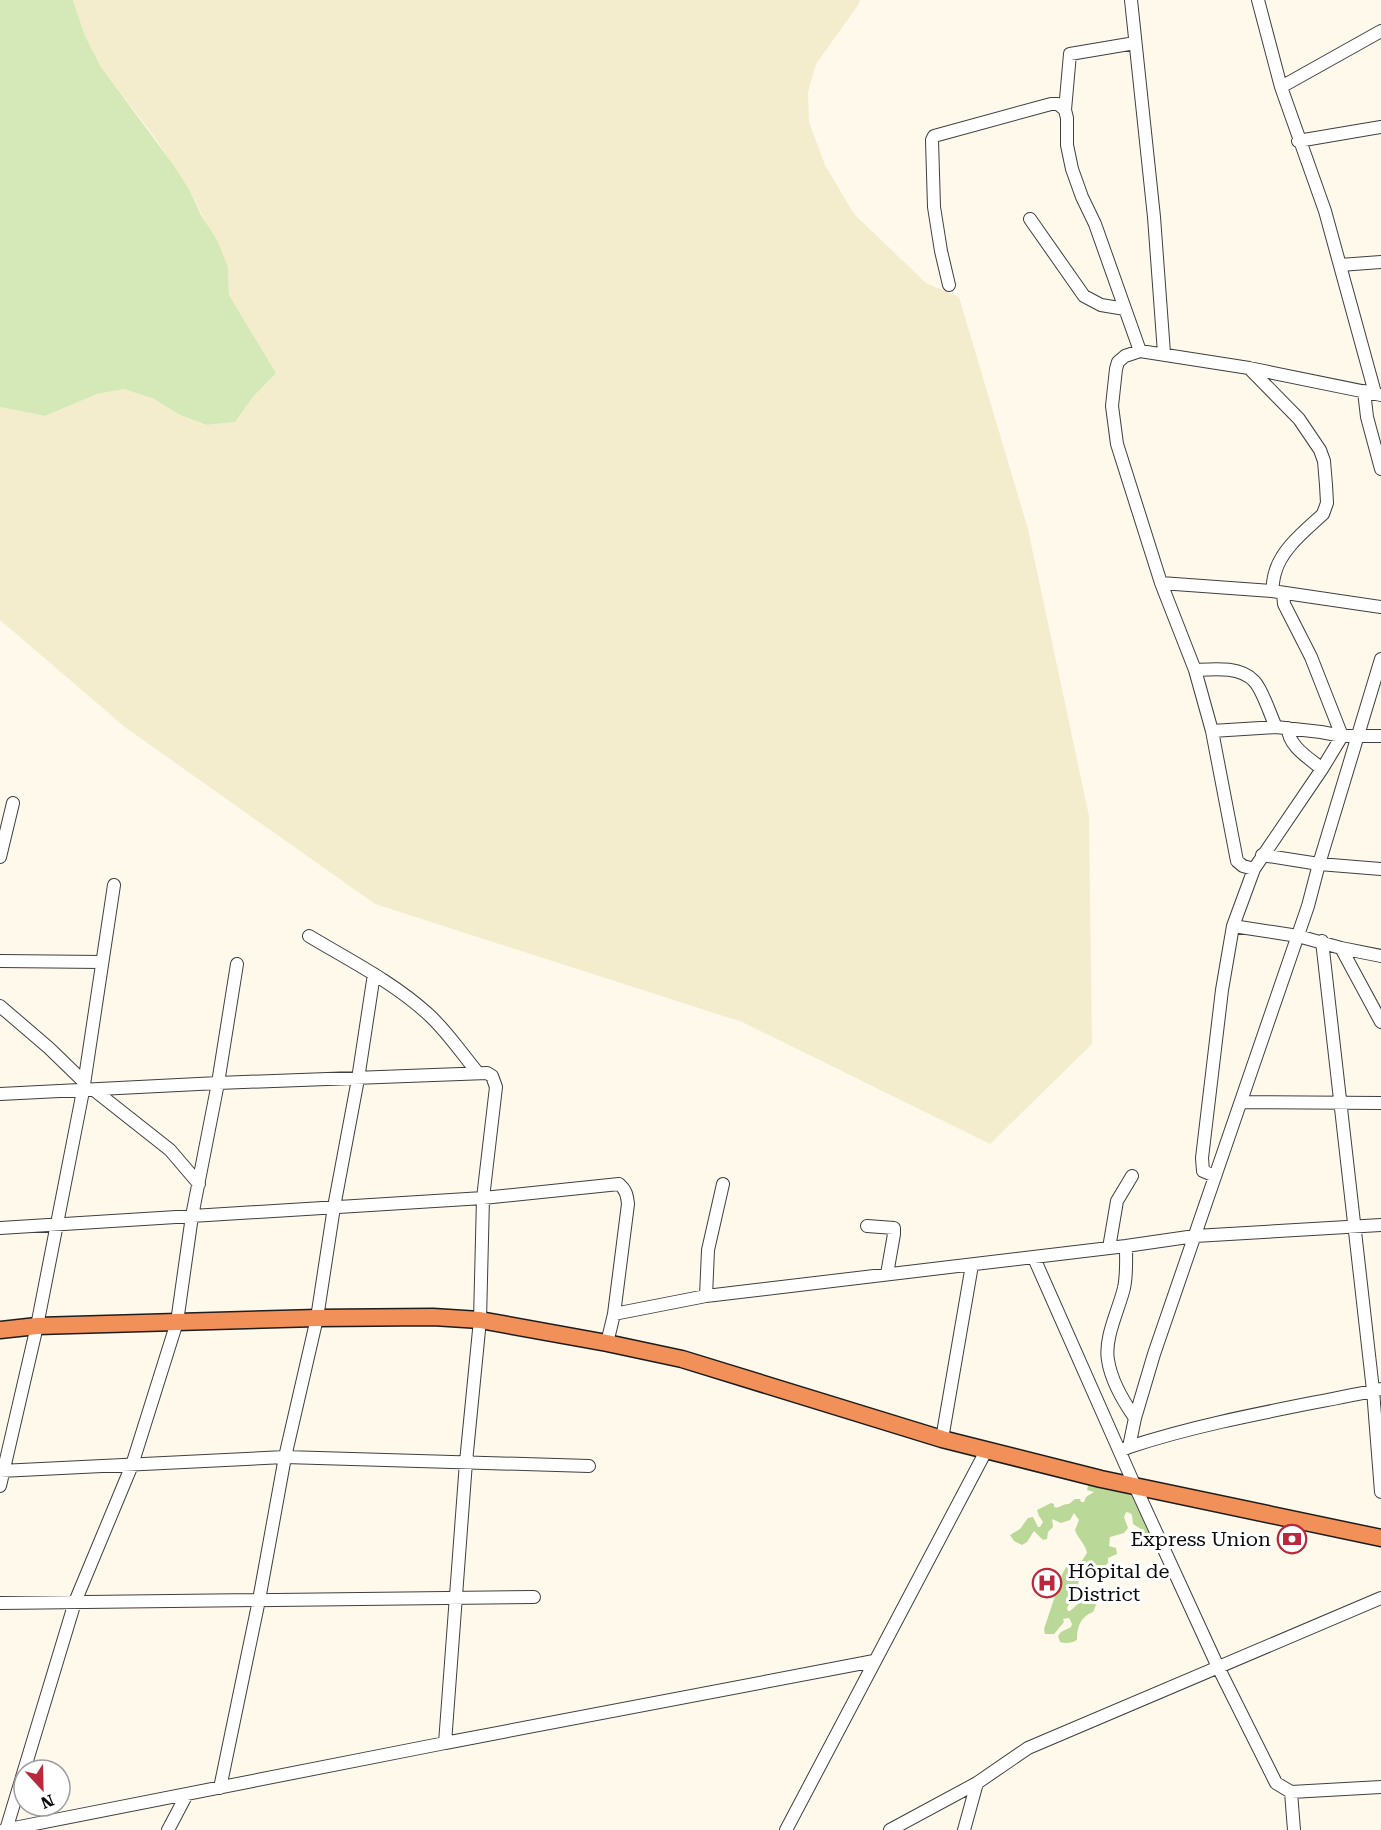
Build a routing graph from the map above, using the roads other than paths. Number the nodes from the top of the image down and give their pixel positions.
1 (1131, 0) edge
2 (1258, 0) edge
3 (1381, 31) edge
4 (1136, 43) junction
5 (1281, 87) junction
6 (1065, 110) junction
7 (1381, 128) edge
8 (1298, 141) junction
9 (1030, 219) dead end
10 (1381, 262) edge
11 (1340, 265) junction
12 (949, 285) dead end
13 (1125, 309) junction
14 (1140, 351) junction
15 (1164, 353) junction
16 (1249, 368) junction
17 (1376, 394) edge
18 (1381, 469) edge
19 (1161, 583) junction
20 (1277, 592) junction
21 (1381, 607) edge
22 (1381, 659) edge
23 (1196, 670) junction
24 (1282, 728) junction
25 (1212, 731) junction
26 (1342, 736) junction
27 (1381, 736) edge
28 (1357, 737) junction
29 (1322, 769) junction
30 (13, 803) dead end
31 (1262, 855) junction
32 (0, 857) edge
33 (1319, 864) junction
34 (1254, 869) junction
35 (1381, 869) edge
36 (114, 885) dead end
37 (1233, 926) junction
38 (309, 936) dead end
39 (1298, 936) junction
40 (1322, 941) junction
41 (1341, 948) junction
42 (1381, 956) edge
43 (0, 961) edge
44 (102, 962) junction
45 (237, 964) dead end
46 (374, 974) junction
47 (0, 1006) edge
48 (1381, 1022) edge
49 (478, 1073) junction
50 (358, 1079) junction
51 (218, 1083) junction
52 (87, 1087) junction
53 (0, 1094) edge
54 (1241, 1102) junction
55 (1340, 1102) junction
56 (1381, 1103) edge
57 (1132, 1176) dead end
58 (1215, 1176) junction
59 (199, 1184) junction
60 (723, 1184) dead end
61 (483, 1197) junction
62 (334, 1207) junction
63 (192, 1216) junction
64 (57, 1225) junction
65 (867, 1226) dead end
66 (1381, 1226) edge
67 (0, 1228) edge
68 (1354, 1228) junction
69 (1195, 1236) junction
70 (1126, 1246) junction
71 (1109, 1248) junction
72 (1034, 1258) junction
73 (972, 1265) junction
74 (887, 1274) junction
75 (706, 1296) junction
76 (614, 1314) junction
77 (317, 1318) junction
78 (480, 1320) junction
79 (177, 1322) junction
80 (37, 1326) junction
81 (0, 1330) edge
82 (607, 1343) junction
83 (1377, 1389) edge
84 (1135, 1418) junction
85 (942, 1439) junction
86 (987, 1449) junction
87 (1125, 1449) junction
88 (285, 1456) junction
89 (466, 1462) junction
90 (132, 1465) junction
91 (589, 1466) dead end
92 (1, 1471) edge
93 (1134, 1484) junction
94 (0, 1486) edge
95 (1381, 1492) edge
96 (1381, 1538) edge
97 (534, 1597) dead end
98 (456, 1598) junction
99 (1381, 1598) edge
100 (259, 1600) junction
101 (75, 1602) junction
102 (0, 1603) edge
103 (874, 1661) junction
104 (1218, 1667) junction
105 (445, 1743) junction
106 (976, 1784) junction
107 (1381, 1787) edge
108 (220, 1788) junction
109 (1291, 1792) junction
110 (187, 1794) junction
111 (5, 1830) edge
112 (168, 1830) edge
113 (786, 1830) edge
114 (890, 1830) edge
115 (964, 1830) edge
116 (1294, 1830) edge

1 - 4 street
2 - 5 street
3 - 5 street
4 - 6 street
4 - 15 street
5 - 8 street
6 - 12 street
6 - 13 street
7 - 8 street
8 - 11 street
9 - 13 street
10 - 11 street
11 - 17 street
13 - 14 street
14 - 15 street
14 - 19 street
15 - 16 street
16 - 17 street
16 - 20 street
17 - 18 street
19 - 20 street
19 - 23 street
20 - 21 street
20 - 26 street
22 - 28 street
23 - 24 street
23 - 25 street
24 - 25 street
24 - 26 street
24 - 29 street
25 - 34 street
26 - 28 street
26 - 29 street
27 - 28 street
28 - 33 street
29 - 31 street
30 - 32 street
31 - 33 street
31 - 34 street
33 - 35 street
33 - 39 street
34 - 37 street
36 - 44 street
37 - 39 street
37 - 58 street
38 - 46 street
39 - 40 street
39 - 54 street
40 - 41 street
40 - 55 street
41 - 42 street
41 - 48 street
43 - 44 street
44 - 52 street
45 - 51 street
46 - 49 street
46 - 50 street
47 - 52 street
49 - 50 street
49 - 61 street
50 - 51 street
50 - 62 street
51 - 52 street
51 - 59 street
52 - 53 street
52 - 59 street
52 - 64 street
54 - 55 street
54 - 58 street
55 - 56 street
55 - 68 street
57 - 71 street
58 - 69 street
59 - 63 street
60 - 75 street
61 - 62 street
61 - 76 street
61 - 78 street
62 - 63 street
62 - 77 street
63 - 64 street
63 - 79 street
64 - 67 street
64 - 80 street
65 - 74 street
66 - 68 street
68 - 69 street
68 - 83 street
69 - 70 street
69 - 84 street
70 - 71 street
70 - 84 street
71 - 72 street
72 - 73 street
72 - 87 street
73 - 74 street
73 - 85 street
74 - 75 street
75 - 76 street
76 - 82 street
77 - 78 highway
77 - 79 highway
77 - 88 street
78 - 82 highway
78 - 89 street
79 - 80 highway
79 - 90 street
80 - 81 highway
80 - 92 street
82 - 85 highway
83 - 87 street
83 - 95 street
84 - 87 street
85 - 86 highway
86 - 93 highway
86 - 103 street
87 - 93 street
88 - 89 street
88 - 90 street
88 - 100 street
89 - 91 street
89 - 98 street
90 - 92 street
90 - 101 street
92 - 94 street
93 - 96 highway
93 - 104 street
97 - 98 street
98 - 100 street
98 - 105 street
99 - 104 street
100 - 101 street
100 - 108 street
101 - 102 street
101 - 111 street
103 - 105 street
103 - 113 street
104 - 106 street
104 - 109 street
105 - 108 street
106 - 114 street
106 - 115 street
107 - 109 street
108 - 110 street
109 - 116 street
110 - 111 street
110 - 112 street

